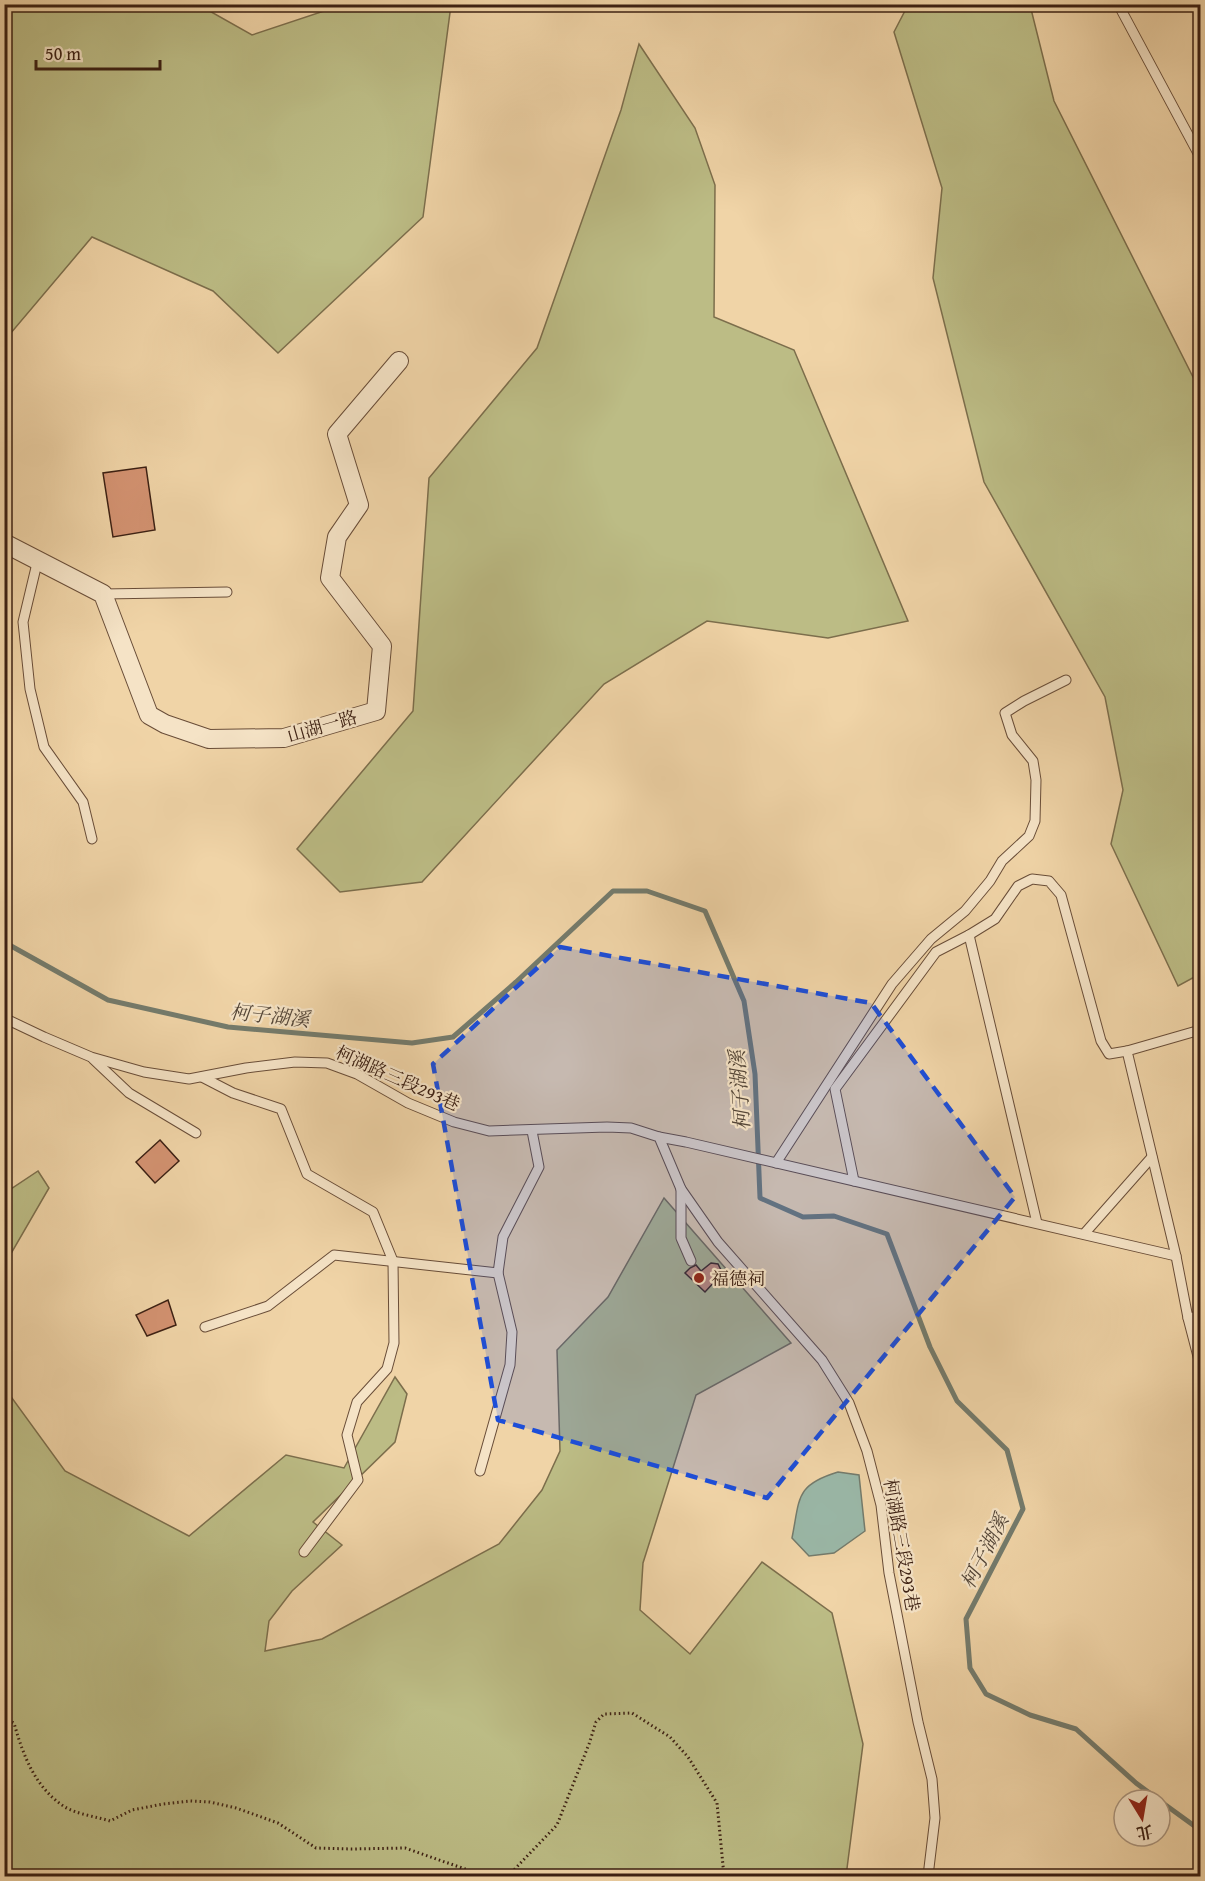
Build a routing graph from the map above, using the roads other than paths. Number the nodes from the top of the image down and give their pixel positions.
1 (1118, 4) edge
2 (1200, 157) edge
3 (399, 361) dead end
4 (4, 543) edge
5 (38, 559) junction
6 (227, 592) dead end
7 (103, 594) junction
8 (1066, 680) dead end
9 (92, 839) dead end
10 (969, 935) junction
11 (4, 1018) edge
12 (1200, 1030) edge
13 (1127, 1051) junction
14 (91, 1057) junction
15 (202, 1077) junction
16 (532, 1131) junction
17 (196, 1133) dead end
18 (659, 1137) junction
19 (1152, 1157) junction
20 (776, 1163) junction
21 (854, 1181) junction
22 (681, 1189) junction
23 (1037, 1223) junction
24 (1084, 1234) junction
25 (1176, 1256) junction
26 (393, 1261) junction
27 (691, 1262) dead end
28 (498, 1273) junction
29 (1200, 1316) edge
30 (1188, 1318) junction
31 (205, 1327) dead end
32 (1200, 1364) edge
33 (480, 1471) dead end
34 (304, 1552) dead end
35 (928, 1876) edge

1 - 2 lane
3 - 7 street, 山湖一路
4 - 5 street
5 - 7 street
5 - 9 lane
6 - 7 lane
8 - 20 lane
10 - 13 lane
10 - 21 lane
10 - 23 lane
11 - 14 lane, 柯湖路三段293巷
12 - 13 lane
13 - 19 lane
14 - 15 lane, 柯湖路三段293巷
14 - 17 lane
15 - 16 lane, 柯湖路三段293巷
15 - 26 lane
16 - 18 lane, 柯湖路三段293巷
16 - 28 lane
18 - 20 lane
18 - 22 lane, 柯湖路三段293巷
19 - 24 lane
19 - 25 lane
20 - 21 lane
21 - 23 lane
22 - 27 lane
22 - 35 lane, 柯湖路三段293巷
23 - 24 lane
24 - 25 lane
25 - 30 lane
26 - 28 lane
26 - 31 lane
26 - 34 lane
28 - 33 lane
29 - 30 lane
30 - 32 lane

